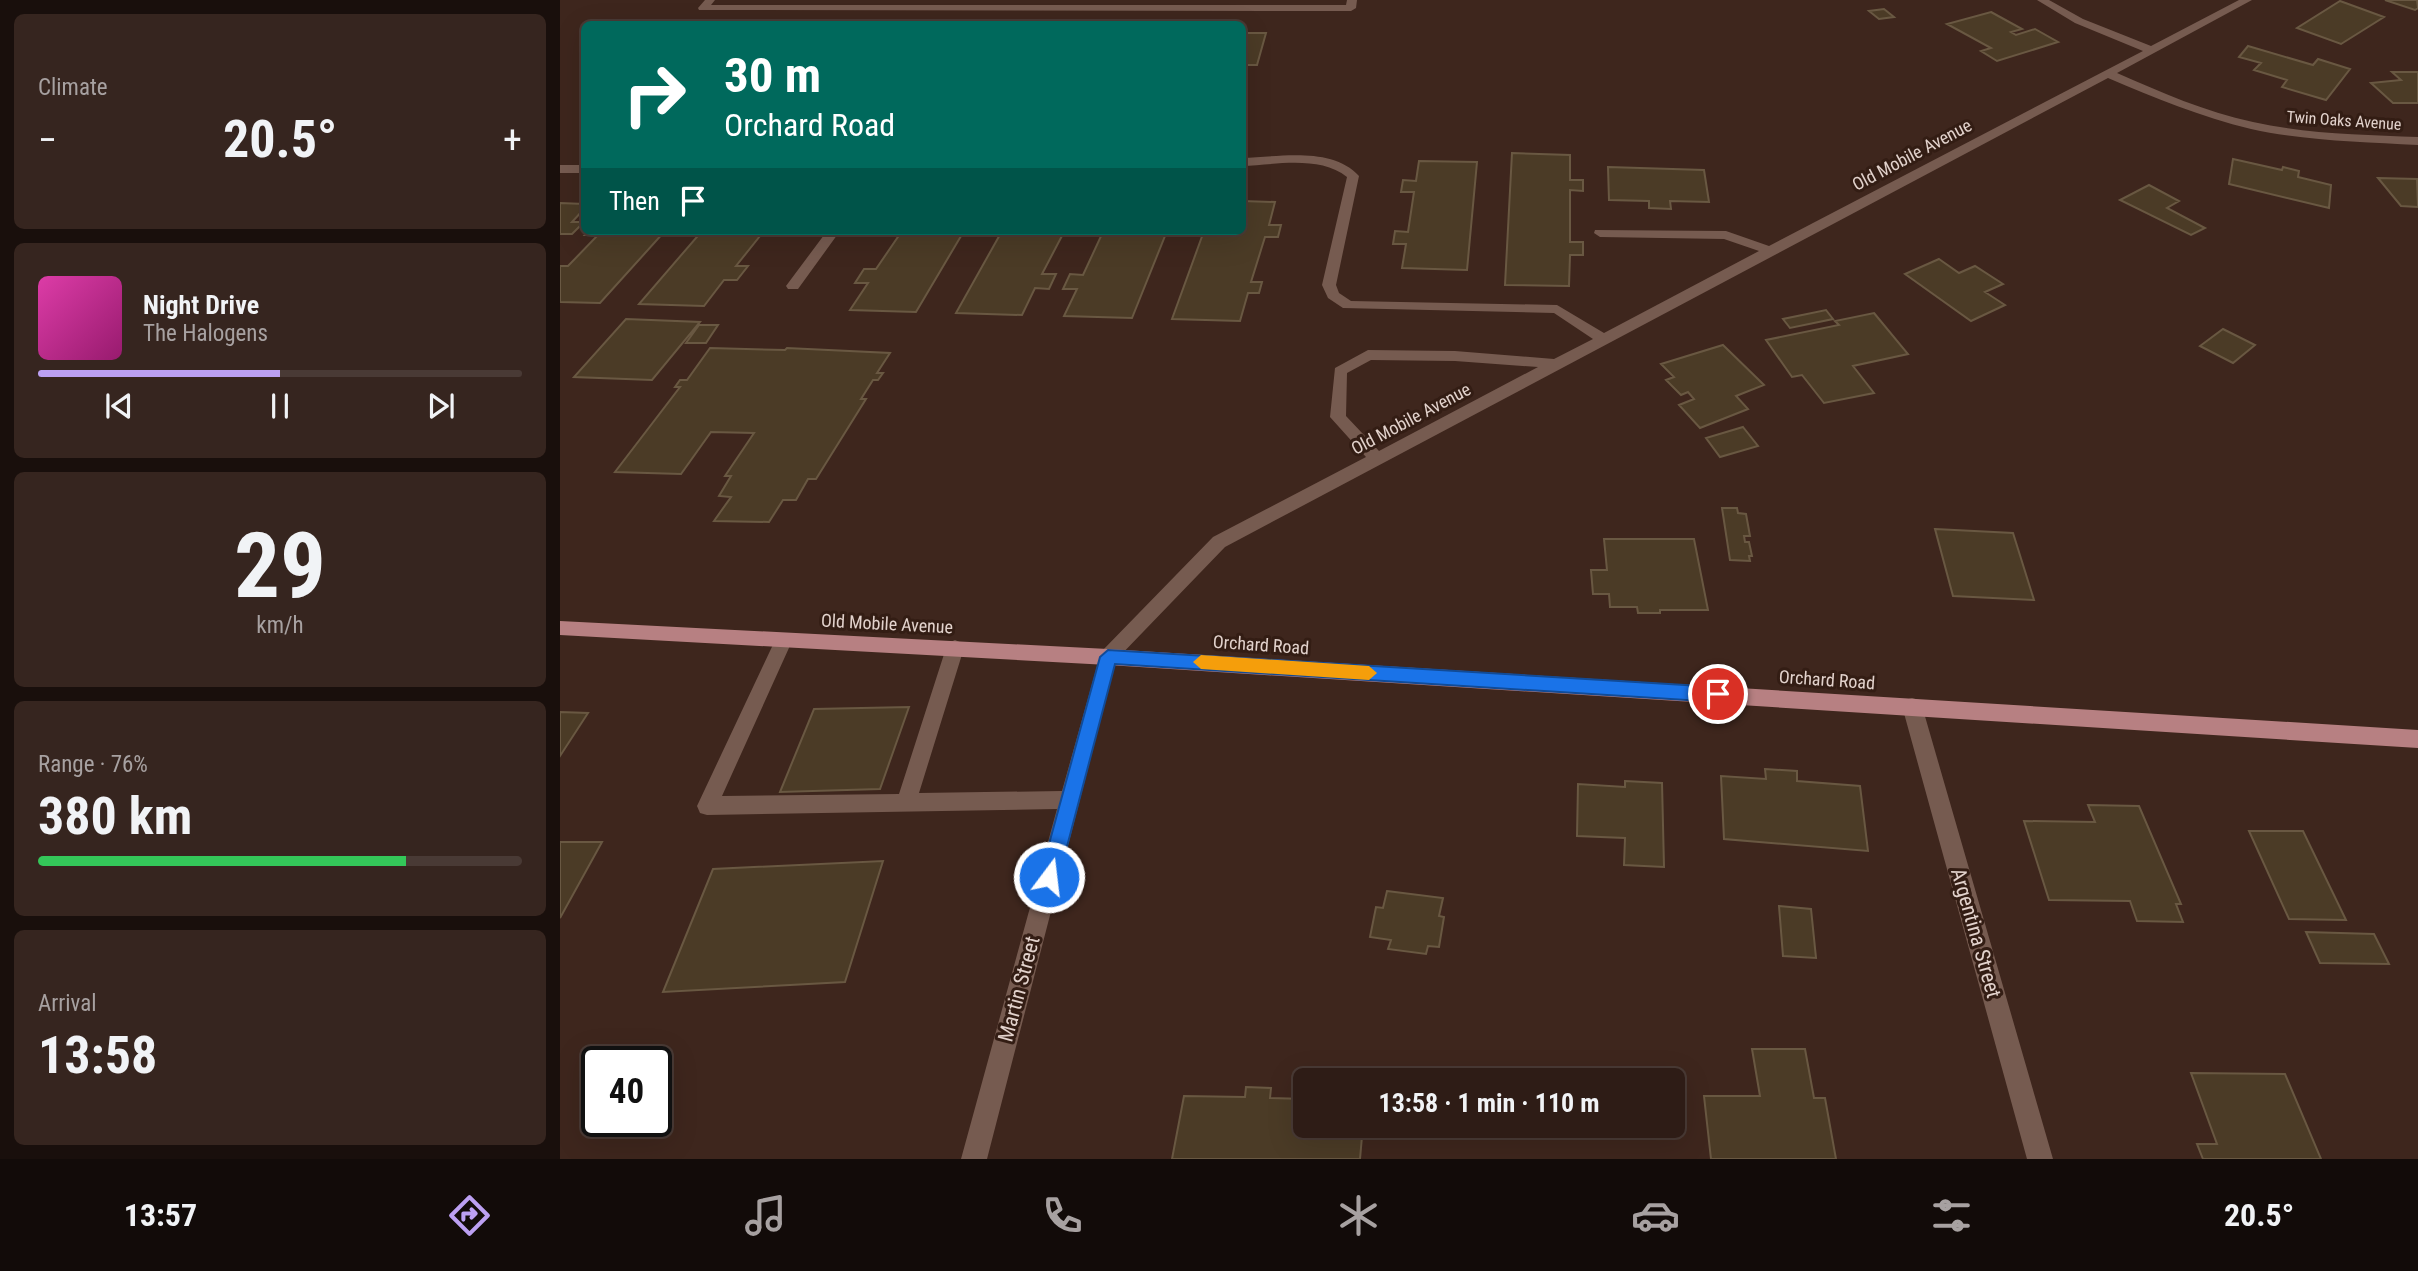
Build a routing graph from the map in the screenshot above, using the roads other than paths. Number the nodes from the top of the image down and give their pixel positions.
1 (710, 0) edge
2 (1352, 0) edge
3 (2042, 0) edge
4 (2247, 0) edge
5 (983, 4) edge
6 (1192, 4) edge
7 (2153, 51) junction
8 (2109, 74) junction
9 (2418, 141) edge
10 (1246, 162) edge
11 (560, 169) edge
12 (581, 169) edge
13 (1600, 233) dead end
14 (831, 235) edge
15 (1773, 252) junction
16 (793, 286) dead end
17 (1605, 340) junction
18 (1560, 365) junction
19 (1378, 460) junction
20 (560, 628) edge
21 (784, 639) junction
22 (955, 648) junction
23 (1108, 657) junction
24 (1912, 706) junction
25 (2418, 739) edge
26 (1070, 800) junction
27 (906, 802) junction
28 (974, 1159) edge
29 (2040, 1159) edge

1 - 5 street
2 - 6 street
3 - 7 street
4 - 7 street, Old Mobile Avenue
5 - 6 street
7 - 8 street, Old Mobile Avenue
8 - 9 street, Twin Oaks Avenue
8 - 15 street, Old Mobile Avenue
10 - 17 street
11 - 12 street
13 - 15 street
14 - 16 street
15 - 17 street, Old Mobile Avenue
17 - 18 street, Old Mobile Avenue
18 - 19 street, Old Mobile Avenue
18 - 19 street
19 - 23 street, Old Mobile Avenue
20 - 21 main road, Old Mobile Avenue
21 - 22 main road, Old Mobile Avenue
21 - 27 street
22 - 23 main road, Old Mobile Avenue
22 - 27 street
23 - 24 main road, Orchard Road
23 - 26 street, Martin Street
24 - 25 main road, Orchard Road
24 - 29 street, Argentina Street
26 - 27 street
26 - 28 street, Martin Street

